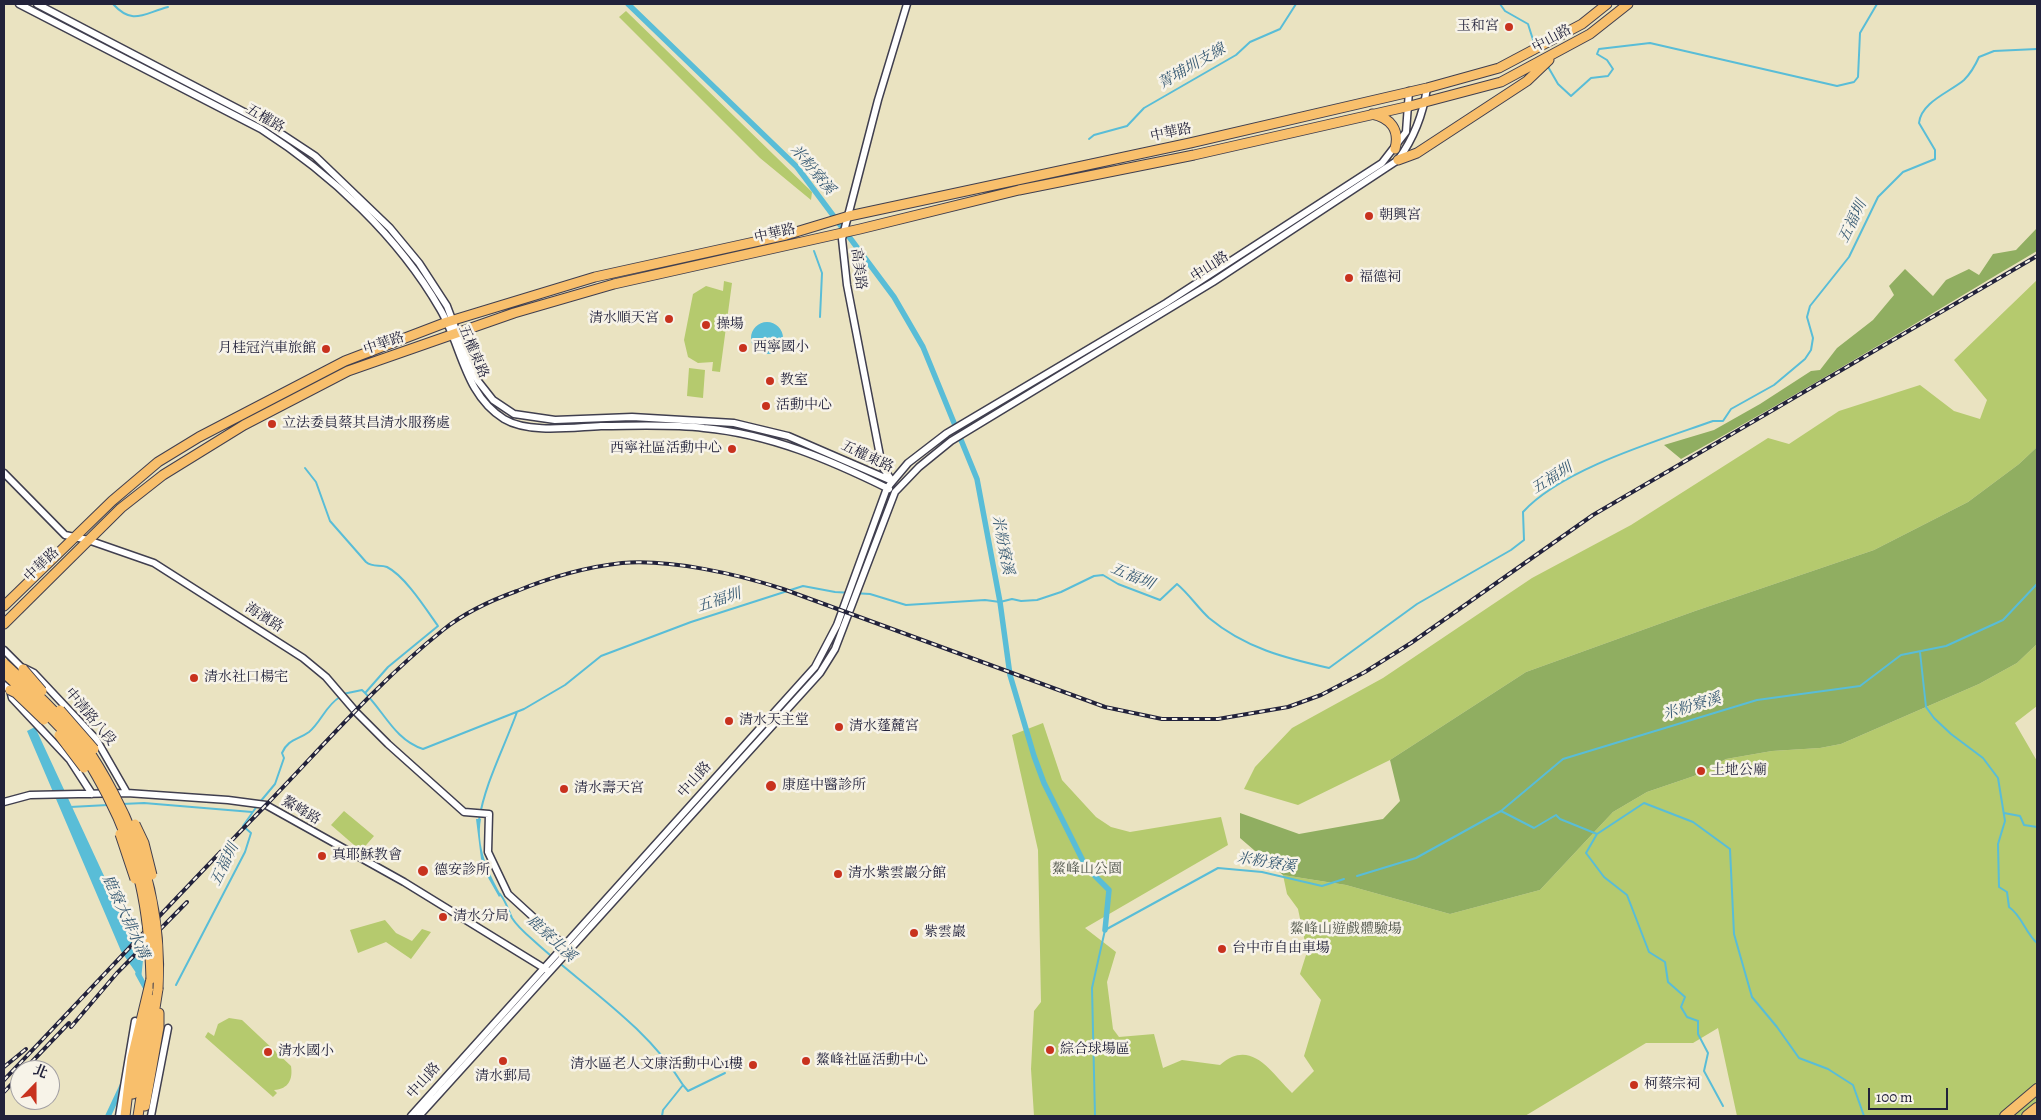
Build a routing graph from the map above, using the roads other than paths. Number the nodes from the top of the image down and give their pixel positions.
1 (19, 4) edge
2 (37, 4) edge
3 (907, 4) edge
4 (1607, 4) edge
5 (1628, 4) edge
6 (1557, 52) junction
7 (1427, 88) junction
8 (1409, 91) junction
9 (1425, 102) junction
10 (1410, 106) junction
11 (1370, 114) junction
12 (1190, 143) junction
13 (1395, 149) junction
14 (1194, 155) junction
15 (1398, 160) junction
16 (849, 217) junction
17 (843, 235) junction
18 (450, 321) junction
19 (455, 334) junction
20 (1068, 366) junction
21 (976, 421) junction
22 (4, 473) edge
23 (892, 481) junction
24 (887, 488) junction
25 (895, 492) junction
26 (74, 538) junction
27 (88, 540) junction
28 (4, 606) edge
29 (4, 624) edge
30 (4, 650) edge
31 (4, 663) edge
32 (22, 668) junction
33 (4, 673) edge
34 (7, 688) edge
35 (127, 793) junction
36 (92, 794) junction
37 (4, 802) edge
38 (149, 900) junction
39 (567, 948) junction
40 (548, 970) junction
41 (151, 979) junction
42 (158, 989) junction
43 (135, 1021) dead end
44 (168, 1028) dead end
45 (2037, 1090) edge
46 (2037, 1108) edge
47 (119, 1116) edge
48 (125, 1116) edge
49 (131, 1116) edge
50 (138, 1116) edge
51 (144, 1116) edge
52 (150, 1116) edge
53 (411, 1116) edge
54 (419, 1116) edge
55 (2005, 1116) edge
56 (2027, 1116) edge

1 - 18 street, 五權路
2 - 18 street, 五權路
3 - 16 street, 高美路
4 - 7 main road, 中山路
5 - 6 main road, 中山路
6 - 9 main road, 中山路
6 - 15 main road
7 - 8 main road, 中山路
7 - 9 street, 中山路
8 - 10 street, 中山路
8 - 12 main road, 中華路
9 - 10 main road, 中山路
9 - 15 street, 中山路
10 - 11 main road, 中華路
10 - 13 street, 中山路
11 - 13 main road
11 - 14 main road, 中華路
12 - 14 main road
12 - 16 main road, 中華路
13 - 20 street, 中山路
14 - 17 main road, 中華路
15 - 20 street, 中山路
16 - 17 street, 高美路
16 - 18 main road, 中華路
17 - 19 main road, 中華路
17 - 23 street, 高美路
18 - 19 street, 五權東路
18 - 26 main road, 中華路
19 - 23 street, 五權東路
19 - 24 street, 五權東路
19 - 27 main road, 中華路
20 - 21 street, 中山路
21 - 23 street, 中山路
21 - 25 street, 中山路
22 - 26 street, 海濱路
23 - 24 street, 中山路
23 - 25 street, 五權東路
24 - 25 street, 五權東路
24 - 39 street, 中山路
25 - 39 street, 中山路
26 - 27 street, 海濱路
26 - 28 main road, 中華路
27 - 29 main road, 中華路
27 - 39 street, 海濱路
30 - 32 street, 中清路八段
31 - 38 main road, bridge
32 - 35 street, 中清路八段
32 - 38 main road, bridge
33 - 38 main road, bridge
34 - 36 street
34 - 38 main road, bridge
35 - 36 street, 鰲峰路
35 - 40 street, 鰲峰路
36 - 37 street, 鰲峰路
38 - 41 main road, bridge
38 - 42 main road, bridge
39 - 40 street, 中山路
40 - 53 street, 中山路
40 - 54 street, 中山路
41 - 48 main road
41 - 49 main road
42 - 50 main road
42 - 51 main road
43 - 47 street
44 - 52 street
45 - 55 highway
46 - 56 highway

